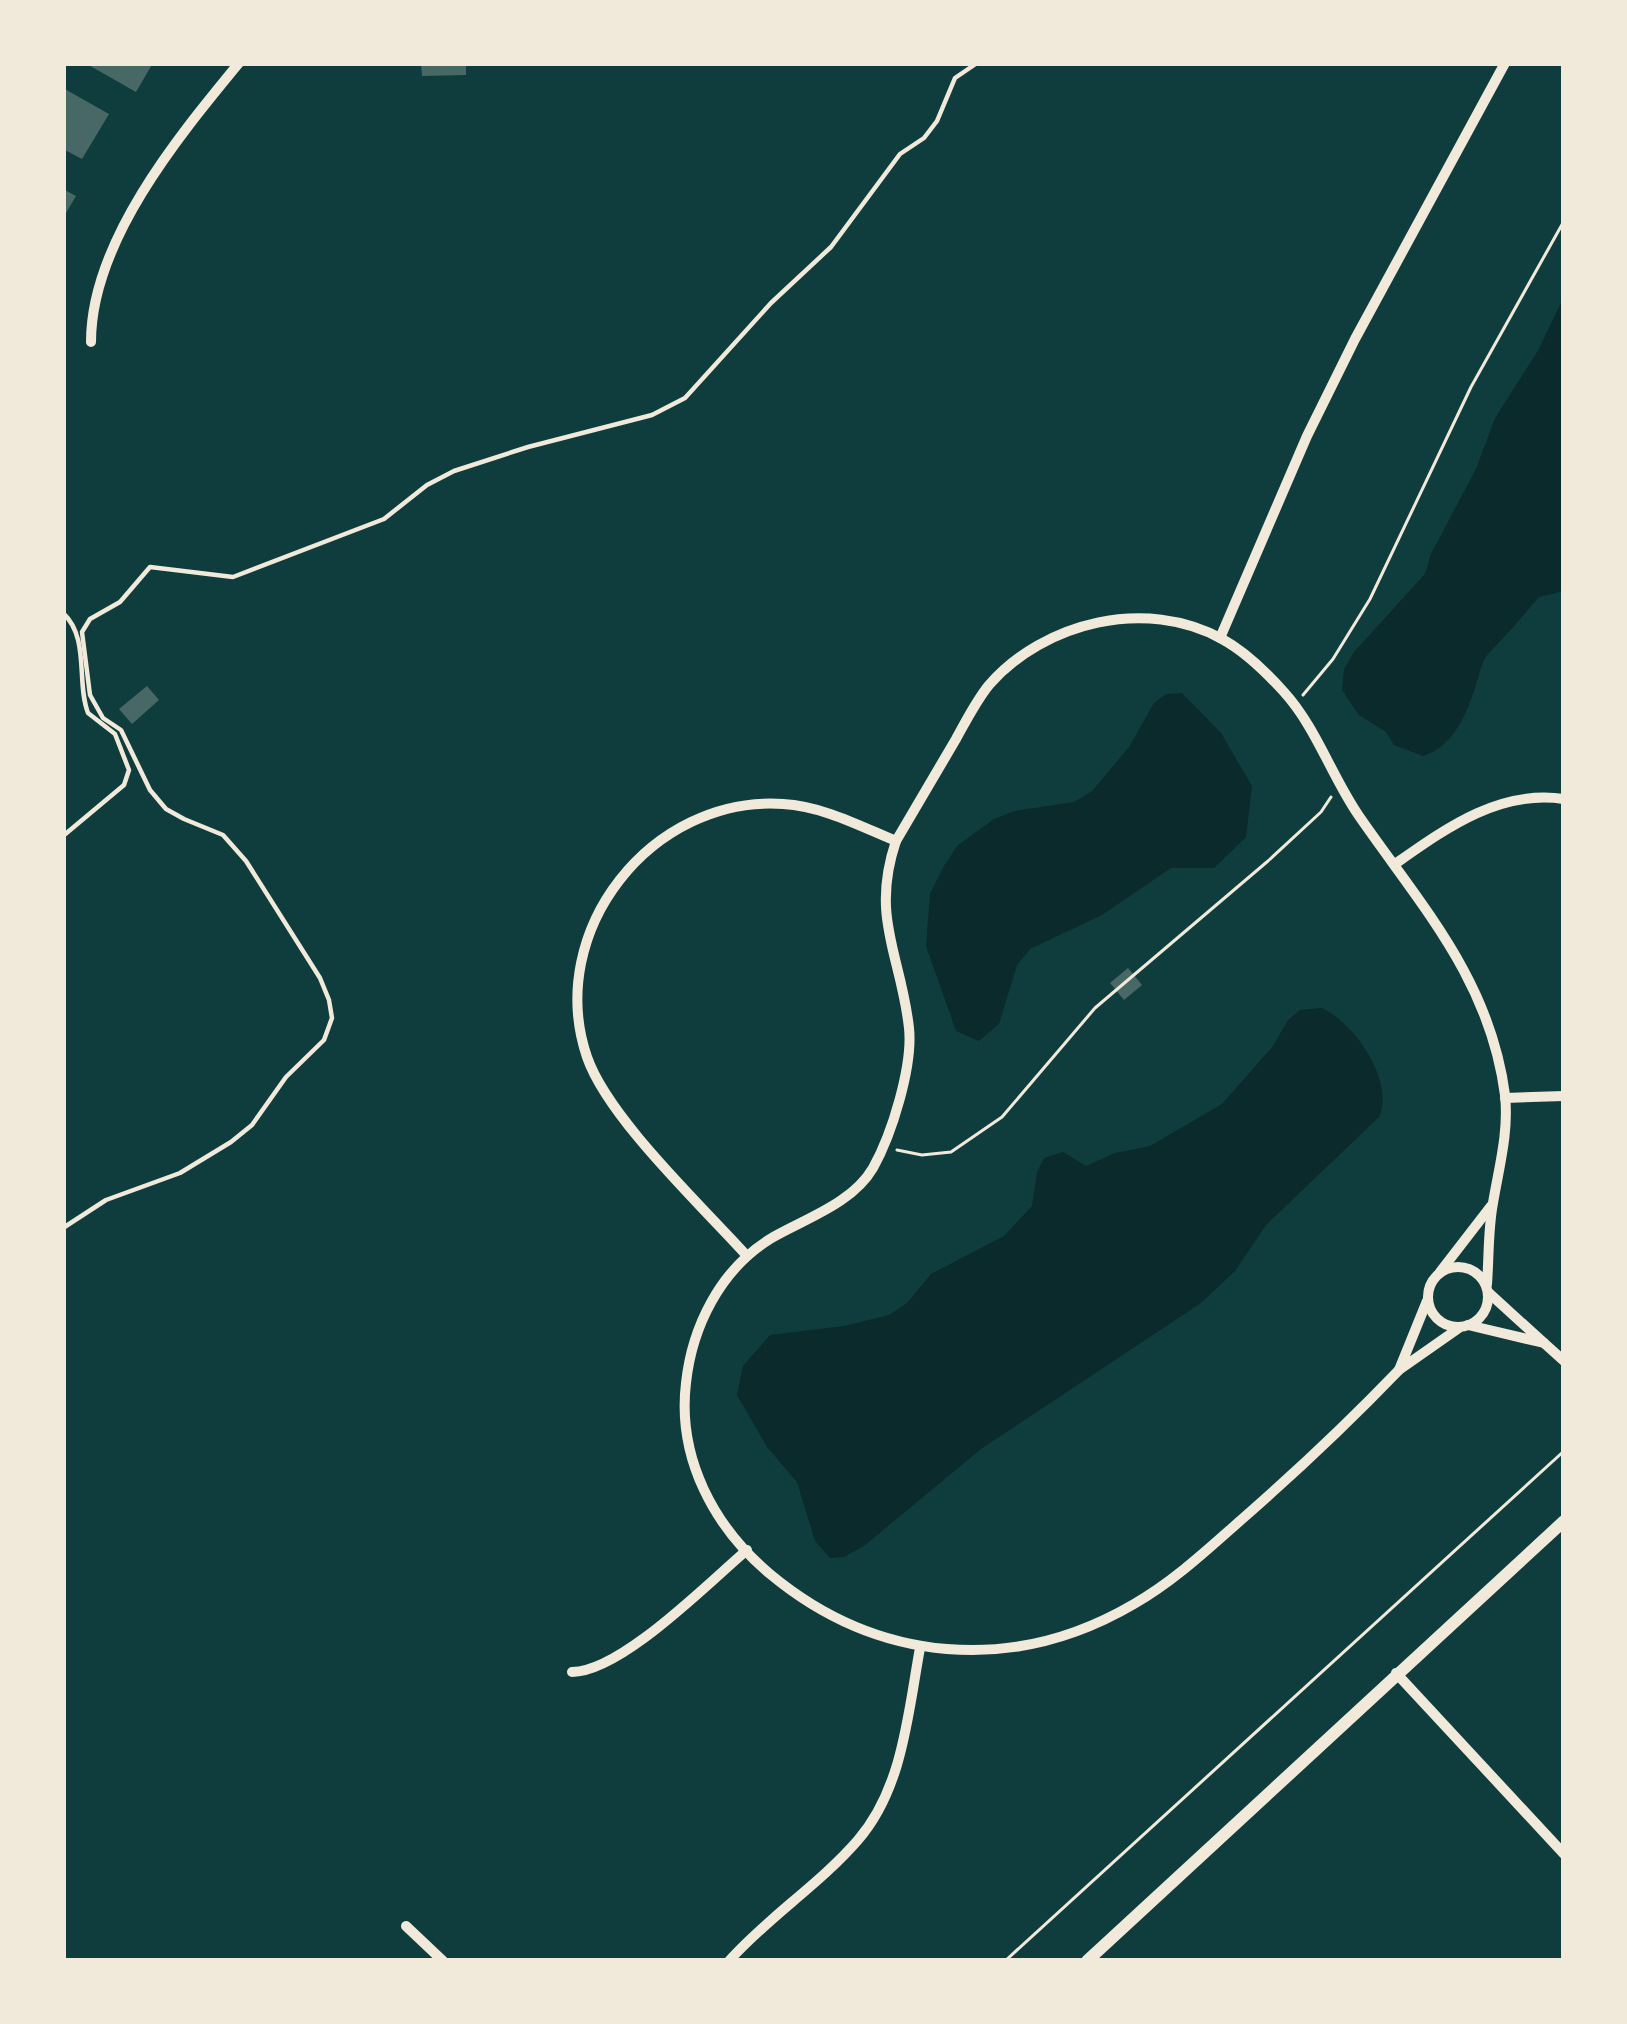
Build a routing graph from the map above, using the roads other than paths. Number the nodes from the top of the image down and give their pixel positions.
1 (239, 63) edge
2 (977, 63) edge
3 (1505, 63) edge
4 (91, 342) dead end
5 (63, 614) edge
6 (1220, 638) junction
7 (1564, 799) edge
8 (63, 836) edge
9 (896, 841) junction
10 (1395, 864) junction
11 (1564, 1096) edge
12 (1505, 1098) junction
13 (1492, 1203) junction
14 (63, 1228) edge
15 (748, 1256) junction
16 (1439, 1274) junction
17 (1488, 1289) junction
18 (1427, 1301) junction
19 (1464, 1326) junction
20 (1544, 1343) junction
21 (1564, 1361) edge
22 (1400, 1370) junction
23 (1564, 1521) edge
24 (747, 1550) junction
25 (920, 1648) junction
26 (572, 1672) dead end
27 (1396, 1673) junction
28 (1564, 1855) edge
29 (406, 1926) dead end
30 (443, 1961) edge
31 (729, 1961) edge
32 (1087, 1961) edge

1 - 4 street
2 - 14 lane
3 - 6 street
5 - 8 lane
6 - 9 street
6 - 10 street
7 - 10 street
9 - 15 street
9 - 15 street
10 - 12 street
11 - 12 street
12 - 13 street
13 - 16 street
13 - 17 street
15 - 24 street
16 - 17 street
16 - 18 street
17 - 19 street
17 - 20 street
18 - 19 street
18 - 22 street
19 - 20 street
19 - 22 street
20 - 21 street
22 - 25 street
23 - 27 street
24 - 25 street
24 - 26 street
25 - 31 street
27 - 28 street
27 - 32 street
29 - 30 street

